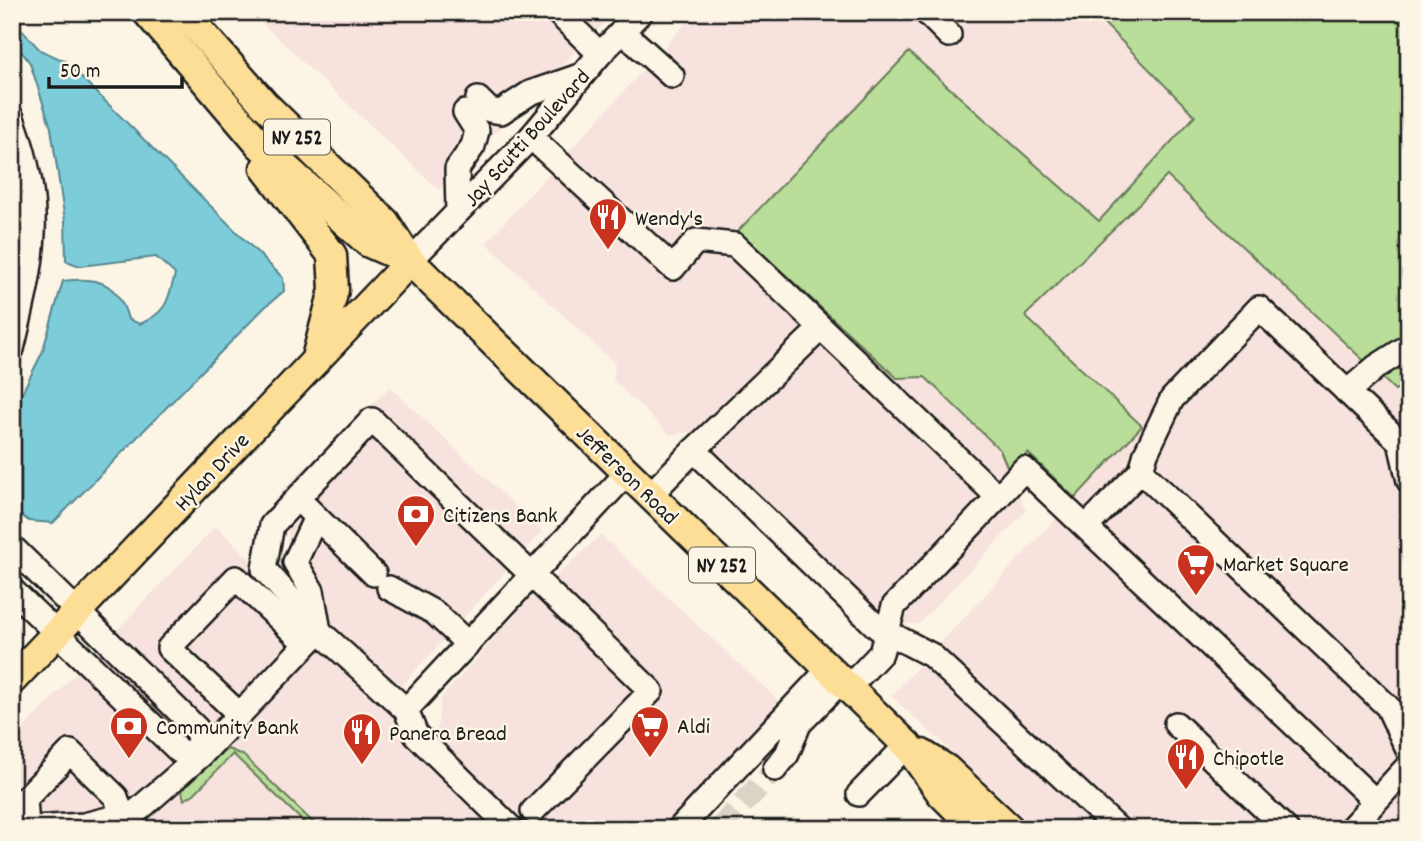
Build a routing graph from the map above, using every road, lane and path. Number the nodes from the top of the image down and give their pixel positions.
1 (147, 12) edge
2 (183, 12) edge
3 (557, 12) edge
4 (641, 12) edge
5 (926, 12) edge
6 (622, 31) junction
7 (949, 36) dead end
8 (600, 54) junction
9 (582, 75) junction
10 (672, 76) dead end
11 (12, 118) edge
12 (236, 118) junction
13 (531, 137) junction
14 (458, 211) junction
15 (410, 261) junction
16 (821, 328) junction
17 (1409, 346) edge
18 (12, 349) edge
19 (316, 360) junction
20 (1347, 392) junction
21 (694, 450) junction
22 (1141, 471) junction
23 (627, 473) junction
24 (1409, 481) edge
25 (650, 495) junction
26 (998, 497) junction
27 (297, 498) junction
28 (316, 517) junction
29 (1086, 527) junction
30 (12, 547) edge
31 (534, 575) junction
32 (12, 590) edge
33 (79, 611) junction
34 (57, 634) junction
35 (887, 634) junction
36 (312, 638) junction
37 (468, 644) junction
38 (839, 679) junction
39 (12, 681) edge
40 (406, 710) junction
41 (239, 714) junction
42 (1175, 723) dead end
43 (907, 745) junction
44 (1409, 752) edge
45 (201, 755) junction
46 (1409, 765) edge
47 (775, 769) tunnel mouth
48 (859, 794) dead end
49 (1375, 801) junction
50 (533, 811) dead end
51 (122, 816) junction
52 (1280, 827) edge
53 (35, 828) edge
54 (512, 829) edge
55 (679, 829) edge
56 (977, 829) edge
57 (1010, 829) edge
58 (1118, 829) edge
59 (1350, 829) edge

1 - 12 main road, Jefferson Road / NY 252
2 - 15 main road, Jefferson Road / NY 252
3 - 8 street
4 - 6 street, Jay Scutti Boulevard
5 - 7 street
6 - 8 street, Jay Scutti Boulevard
6 - 10 street
8 - 9 street, Jay Scutti Boulevard
9 - 13 street, Jay Scutti Boulevard
9 - 14 street
11 - 18 street
12 - 15 main road, Jefferson Road / NY 252
12 - 19 main road
13 - 14 street, Jay Scutti Boulevard
13 - 16 street
14 - 15 street, Jay Scutti Boulevard
15 - 19 main road, Hylan Drive
15 - 23 main road, Jefferson Road / NY 252
16 - 21 street
16 - 26 street
17 - 20 street
19 - 33 main road, Hylan Drive
20 - 22 street
20 - 24 street
21 - 25 street
21 - 35 street
22 - 29 street
22 - 44 street
23 - 25 main road, Jefferson Road / NY 252
23 - 31 street
25 - 38 main road, Jefferson Road / NY 252
26 - 29 street
26 - 35 street
27 - 28 street
27 - 31 street
27 - 36 street
28 - 36 street
28 - 37 street
29 - 49 street
30 - 33 street
31 - 37 street
31 - 50 street
32 - 34 street
33 - 34 main road, Hylan Drive
33 - 45 street
34 - 39 main road, Hylan Drive
34 - 45 street
35 - 38 street
35 - 58 street
36 - 40 street
36 - 41 street
36 - 41 street
37 - 40 street
38 - 43 main road, Jefferson Road / NY 252
38 - 47 street
38 - 55 street
40 - 54 street
41 - 45 street
42 - 52 street
43 - 48 street
43 - 56 main road, Jefferson Road / NY 252
43 - 57 main road, Jefferson Road / NY 252
45 - 51 street
46 - 49 street
49 - 59 street
51 - 53 street
51 - 53 street

